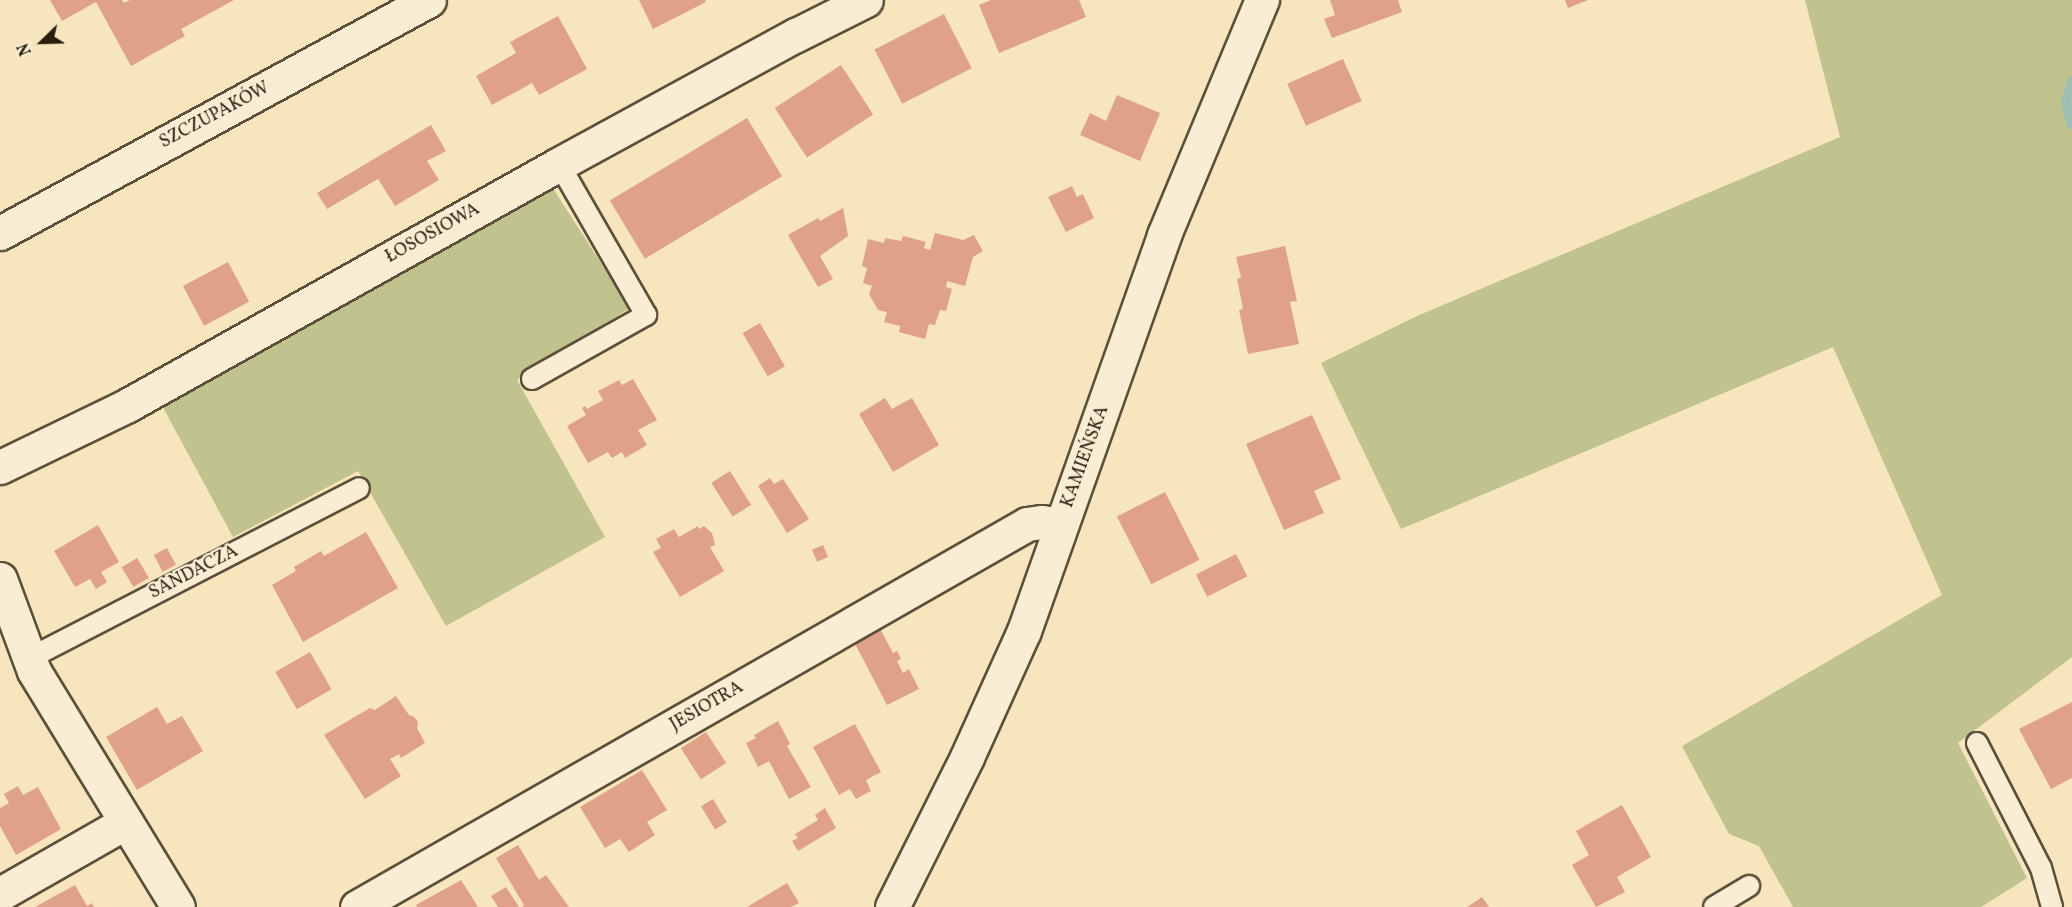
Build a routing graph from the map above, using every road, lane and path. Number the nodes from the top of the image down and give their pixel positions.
1 (429, 0) edge
2 (866, 0) edge
3 (1262, 0) edge
4 (559, 164) junction
5 (0, 233) edge
6 (532, 379) dead end
7 (0, 467) edge
8 (359, 488) dead end
9 (1061, 525) junction
10 (0, 579) edge
11 (30, 658) junction
12 (1977, 743) dead end
13 (126, 822) junction
14 (1749, 886) dead end
15 (0, 894) edge
16 (178, 907) edge
17 (357, 907) edge
18 (892, 907) edge
19 (1714, 907) edge
20 (2052, 907) edge

1 - 5 street, SZCZUPAKÓW
2 - 4 street, ŁOSOSIOWA
3 - 9 street, KAMIEŃSKA
4 - 6 lane
4 - 7 street, ŁOSOSIOWA
8 - 11 lane, SANDACZA
9 - 17 street, JESIOTRA
9 - 18 street, KAMIEŃSKA
10 - 11 street
11 - 13 street
12 - 20 lane
13 - 15 street
13 - 16 street
14 - 19 lane

